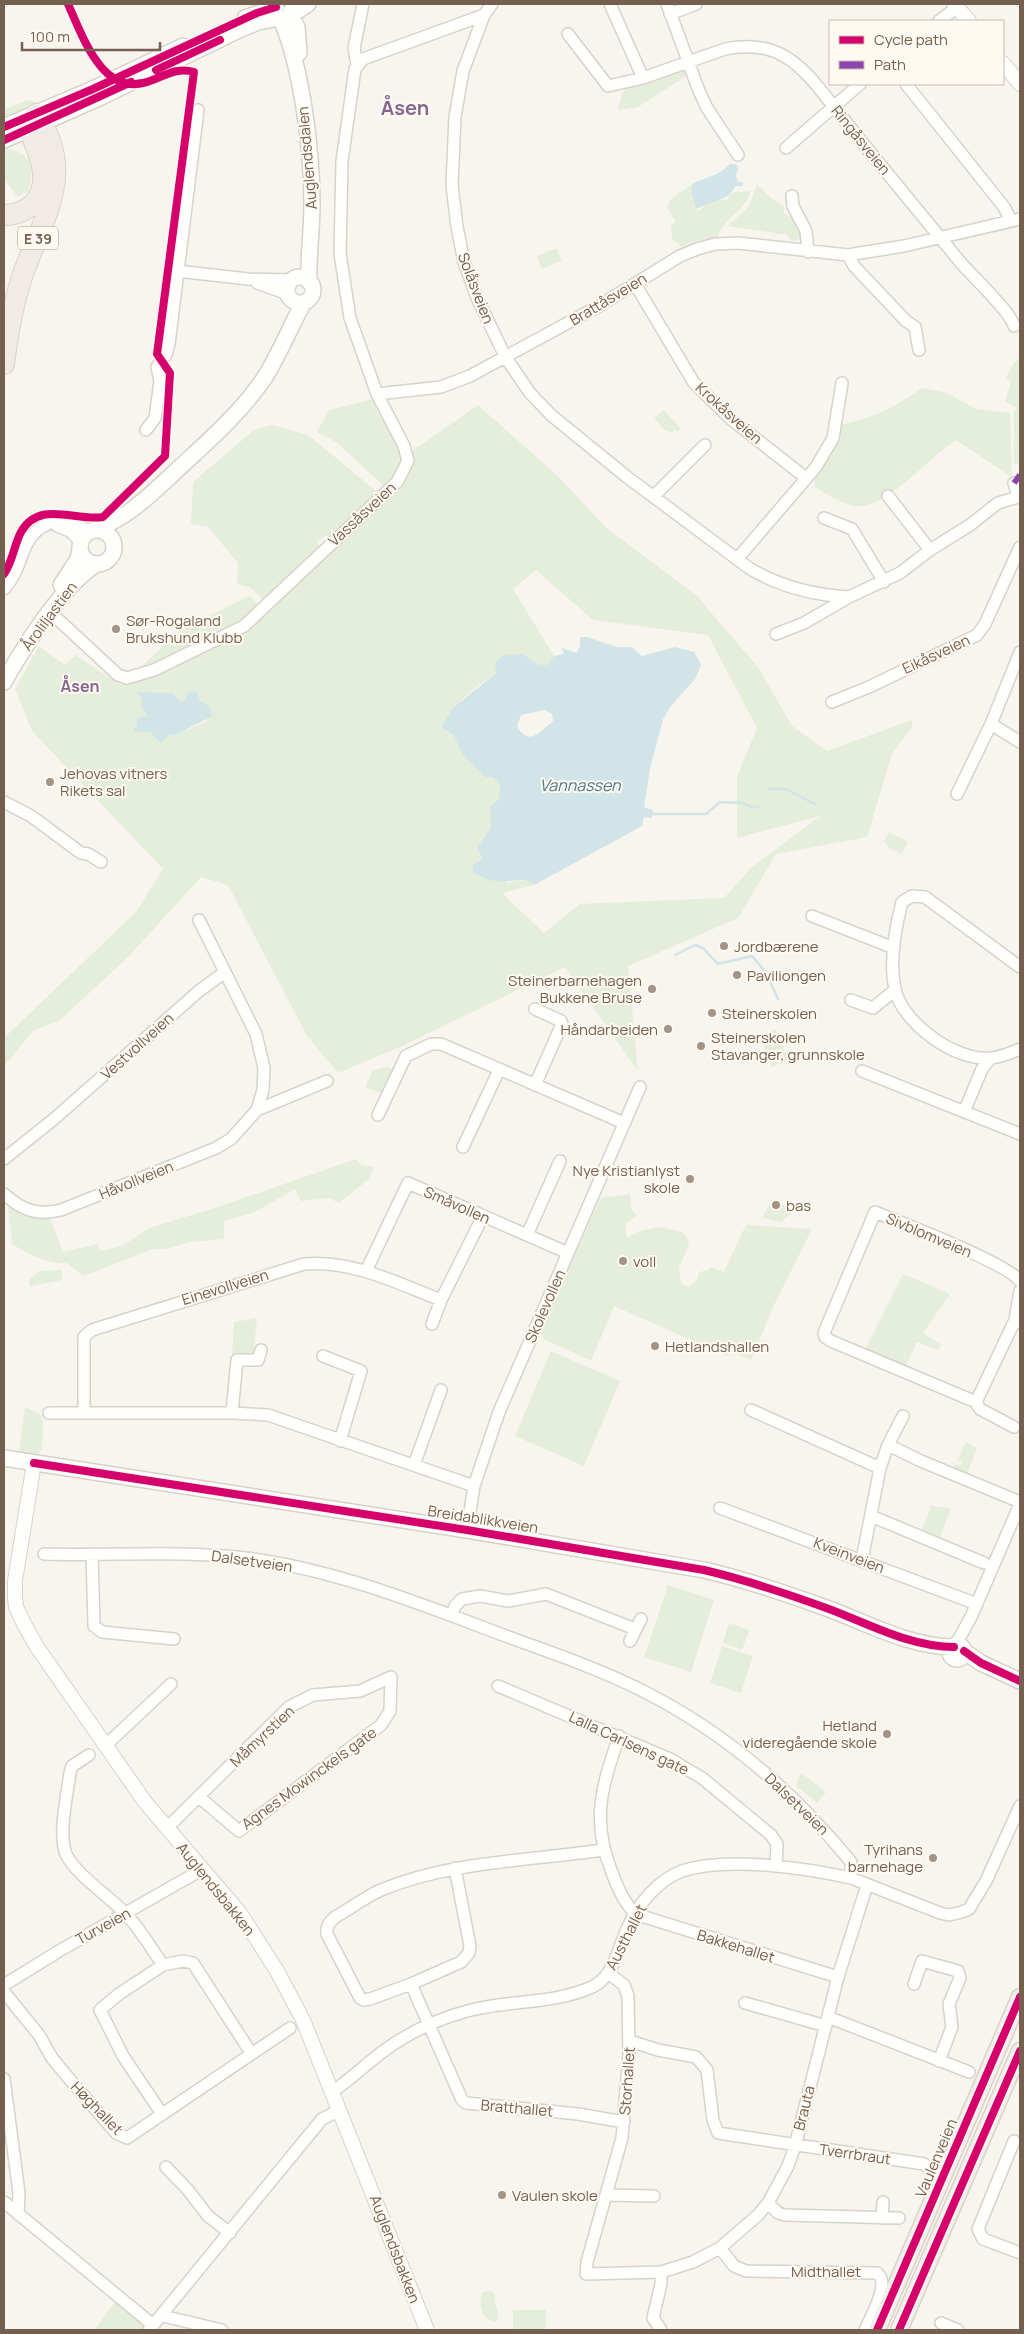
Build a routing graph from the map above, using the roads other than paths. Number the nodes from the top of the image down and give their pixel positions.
1 (308, 4) edge
2 (363, 4) edge
3 (492, 4) edge
4 (610, 4) edge
5 (696, 4) edge
6 (956, 5) edge
7 (669, 9) edge
8 (283, 11) edge
9 (484, 15) junction
10 (940, 20) edge
11 (968, 20) edge
12 (568, 34) dead end
13 (688, 62) junction
14 (357, 64) junction
15 (1004, 64) edge
16 (643, 78) junction
17 (1020, 84) edge
18 (859, 85) edge
19 (907, 85) edge
20 (833, 106) junction
21 (198, 110) dead end
22 (36, 122) junction
23 (4, 127) edge
24 (4, 140) edge
25 (786, 148) dead end
26 (738, 155) dead end
27 (792, 196) dead end
28 (4, 215) edge
29 (1016, 220) edge
30 (941, 237) junction
31 (808, 252) junction
32 (848, 255) junction
33 (177, 271) junction
34 (635, 284) junction
35 (297, 289) junction
36 (1014, 326) dead end
37 (919, 350) dead end
38 (506, 358) junction
39 (4, 364) edge
40 (842, 383) dead end
41 (377, 394) junction
42 (146, 430) dead end
43 (705, 445) dead end
44 (806, 478) junction
45 (1014, 483) dead end
46 (654, 496) junction
47 (888, 496) dead end
48 (1019, 498) edge
49 (139, 506) junction
50 (824, 518) dead end
51 (87, 538) junction
52 (115, 544) junction
53 (1020, 547) edge
54 (930, 550) junction
55 (737, 559) junction
56 (96, 564) junction
57 (884, 582) junction
58 (4, 589) edge
59 (822, 595) junction
60 (849, 597) junction
61 (50, 612) junction
62 (822, 614) junction
63 (776, 634) dead end
64 (1020, 652) edge
65 (15, 663) junction
66 (4, 682) edge
67 (832, 702) dead end
68 (991, 724) junction
69 (1020, 742) edge
70 (957, 794) dead end
71 (4, 802) edge
72 (101, 862) dead end
73 (812, 916) dead end
74 (199, 920) dead end
75 (894, 948) junction
76 (1020, 967) edge
77 (225, 972) junction
78 (895, 990) junction
79 (851, 1000) dead end
80 (535, 1009) dead end
81 (1020, 1050) edge
82 (990, 1059) junction
83 (499, 1070) junction
84 (862, 1072) dead end
85 (327, 1081) dead end
86 (536, 1085) junction
87 (640, 1087) dead end
88 (257, 1110) junction
89 (964, 1112) junction
90 (378, 1115) dead end
91 (624, 1123) junction
92 (1020, 1134) edge
93 (462, 1147) dead end
94 (4, 1159) edge
95 (560, 1161) dead end
96 (4, 1194) edge
97 (483, 1216) junction
98 (527, 1235) junction
99 (568, 1253) junction
100 (366, 1271) junction
101 (1020, 1281) edge
102 (1020, 1291) edge
103 (441, 1300) junction
104 (1018, 1322) edge
105 (432, 1324) dead end
106 (261, 1350) dead end
107 (323, 1356) dead end
108 (441, 1390) dead end
109 (976, 1402) junction
110 (751, 1410) dead end
111 (84, 1412) junction
112 (49, 1413) dead end
113 (232, 1413) junction
114 (903, 1416) dead end
115 (1018, 1428) edge
116 (340, 1440) junction
117 (888, 1445) junction
118 (4, 1458) edge
119 (34, 1463) junction
120 (414, 1465) junction
121 (880, 1468) junction
122 (474, 1486) junction
123 (1020, 1503) edge
124 (720, 1508) dead end
125 (871, 1516) junction
126 (467, 1530) junction
127 (44, 1554) dead end
128 (92, 1554) junction
129 (862, 1560) junction
130 (984, 1563) dead end
131 (9, 1579) edge
132 (977, 1604) junction
133 (452, 1616) junction
134 (174, 1639) dead end
135 (630, 1641) dead end
136 (958, 1651) junction
137 (391, 1677) joint
138 (1020, 1681) edge
139 (171, 1684) dead end
140 (498, 1686) dead end
141 (619, 1736) junction
142 (106, 1745) junction
143 (89, 1755) dead end
144 (199, 1796) junction
145 (1020, 1806) edge
146 (167, 1828) junction
147 (603, 1850) junction
148 (776, 1866) junction
149 (455, 1868) junction
150 (203, 1869) junction
151 (850, 1878) junction
152 (867, 1885) junction
153 (126, 1913) junction
154 (635, 1914) junction
155 (162, 1965) junction
156 (608, 1973) junction
157 (838, 1978) junction
158 (411, 1984) junction
159 (914, 1984) dead end
160 (4, 1985) edge
161 (4, 1992) edge
162 (1020, 1997) edge
163 (745, 2003) dead end
164 (827, 2021) junction
165 (429, 2024) junction
166 (290, 2028) dead end
167 (630, 2041) junction
168 (1020, 2051) edge
169 (251, 2053) junction
170 (939, 2061) junction
171 (969, 2072) dead end
172 (4, 2079) edge
173 (332, 2092) junction
174 (340, 2110) junction
175 (162, 2114) junction
176 (624, 2122) junction
177 (1014, 2141) dead end
178 (795, 2146) junction
179 (166, 2167) dead end
180 (932, 2170) dead end
181 (607, 2195) junction
182 (654, 2196) dead end
183 (4, 2202) edge
184 (884, 2202) dead end
185 (768, 2203) junction
186 (18, 2214) junction
187 (882, 2218) junction
188 (899, 2218) dead end
189 (230, 2233) junction
190 (720, 2248) junction
191 (1020, 2253) edge
192 (661, 2272) junction
193 (586, 2274) joint
194 (163, 2316) junction
195 (941, 2323) dead end
196 (151, 2328) edge
197 (217, 2330) edge
198 (427, 2330) edge
199 (661, 2330) edge
200 (865, 2330) edge
201 (877, 2330) edge
202 (899, 2330) edge
203 (958, 2330) edge

1 - 8 main road
2 - 14 street, Vassåsveien
3 - 9 street
4 - 16 street
5 - 7 street
6 - 10 street
6 - 11 street
7 - 13 street
8 - 22 main road
8 - 35 main road, Auglendsdalen
9 - 14 street
9 - 38 street, Solåsveien
12 - 16 street, Ringåsveien
13 - 16 street, Ringåsveien
13 - 20 street, Ringåsveien
13 - 26 street
14 - 41 street, Vassåsveien
15 - 17 street
18 - 20 street
19 - 29 street
20 - 25 street
20 - 30 street, Ringåsveien
21 - 33 street
22 - 23 main road
22 - 24 main road
22 - 28 highway, E 39
22 - 39 highway, E 39
27 - 31 street
29 - 30 street, Brattåsveien
30 - 32 street, Brattåsveien
30 - 36 street
31 - 32 street, Brattåsveien
31 - 34 street, Brattåsveien
32 - 37 street
33 - 35 street
33 - 42 street
34 - 38 street, Brattåsveien
34 - 44 street, Krokåsveien
35 - 49 main road, Auglendsdalen
38 - 41 street, Brattåsveien
38 - 46 street, Solåsveien
40 - 44 street
41 - 61 street, Vassåsveien
43 - 46 street
44 - 55 street
45 - 48 street
46 - 55 street, Solåsveien
47 - 54 street
48 - 54 street
49 - 51 main road
49 - 52 main road
50 - 57 street
51 - 52 main road
51 - 56 main road
51 - 58 street
51 - 65 main road, Åroliljastien
52 - 56 main road
53 - 67 street, Eikåsveien
54 - 57 street
55 - 59 street, Solåsveien
56 - 61 main road, Åroliljastien
57 - 60 street
59 - 60 street, Solåsveien
59 - 62 street
60 - 62 street
61 - 65 main road, Åroliljastien
62 - 63 street
64 - 68 street
65 - 66 main road
68 - 69 street
68 - 70 street
71 - 72 street
73 - 75 street
74 - 77 street
75 - 76 street
75 - 78 street
77 - 88 street, Håvollveien
77 - 94 street, Vestvollveien
78 - 79 street
78 - 82 street
80 - 86 street
81 - 82 street
82 - 89 street
83 - 86 street
83 - 90 street
83 - 93 street
84 - 89 street
85 - 88 street, Håvollveien
86 - 91 street
87 - 91 street, Skolevollen
88 - 96 street, Håvollveien
89 - 92 street
91 - 99 street, Skolevollen
95 - 98 street
97 - 98 street, Småvollen
97 - 100 street, Småvollen
97 - 103 street
98 - 99 street, Småvollen
99 - 122 street, Skolevollen
100 - 103 street, Einevollveien
100 - 111 street, Einevollveien
101 - 109 street, Sivblomveien
102 - 104 street
103 - 105 street
104 - 109 street
106 - 113 street
107 - 116 street
108 - 120 street
109 - 115 street
110 - 121 street
111 - 112 street
111 - 113 street
113 - 116 street
114 - 117 street
116 - 120 street
117 - 121 street
117 - 123 street
118 - 119 main road, Breidablikkveien
119 - 126 main road, Breidablikkveien
119 - 131 street, Auglendsbakken
120 - 122 street
121 - 125 street
122 - 126 street, Skolevollen
123 - 132 street
124 - 129 street, Kveinveien
125 - 129 street
125 - 130 street
126 - 136 main road, Breidablikkveien
127 - 128 street, Dalsetveien
128 - 133 street, Dalsetveien
128 - 134 street
129 - 132 street, Kveinveien
131 - 142 street, Auglendsbakken
132 - 136 street
133 - 135 street
133 - 151 street, Dalsetveien
136 - 138 main road, Breidablikkveien
137 - 144 street, Måmyrstien
137 - 144 street, Agnes Mowinckels gate
139 - 142 street
140 - 141 street, Lalla Carlsens gate
141 - 147 street
141 - 148 street, Lalla Carlsens gate
142 - 146 street, Auglendsbakken
143 - 153 street
144 - 146 street, Måmyrstien
145 - 152 street
146 - 150 street, Auglendsbakken
147 - 149 street
147 - 154 street
148 - 151 street, Austhallet
148 - 154 street, Austhallet
149 - 158 street
149 - 158 street
150 - 153 street, Turveien
150 - 173 street, Auglendsbakken
151 - 152 street
152 - 157 street, Brauta
153 - 155 street
153 - 160 street, Turveien
154 - 156 street, Austhallet
154 - 157 street, Bakkehallet
155 - 169 street
155 - 175 street
156 - 165 street, Austhallet
156 - 167 street, Storhallet
157 - 164 street, Brauta
158 - 165 street
159 - 170 street
161 - 175 street, Høghallet
162 - 201 main road, Vaulenveien
163 - 164 street
164 - 170 street
164 - 178 street, Brauta
165 - 173 street, Austhallet
165 - 176 street, Bratthallet
166 - 169 street, Høghallet
167 - 176 street, Storhallet
167 - 178 street, Tverrbraut
168 - 202 main road
169 - 175 street, Høghallet
170 - 171 street
172 - 186 street
173 - 174 street, Auglendsbakken
174 - 189 street
174 - 198 street, Auglendsbakken
176 - 181 street, Storhallet
177 - 191 street
178 - 180 street, Tverrbraut
178 - 185 street, Brauta
179 - 189 street
181 - 182 street
181 - 193 street, Storhallet
183 - 186 street
184 - 187 street
185 - 187 street
185 - 190 street, Brauta
186 - 196 street
187 - 188 street
189 - 194 street
190 - 192 street, Brauta
190 - 200 street, Midthallet
192 - 193 street, Brauta
192 - 199 street
194 - 196 street
194 - 197 street
195 - 203 street

